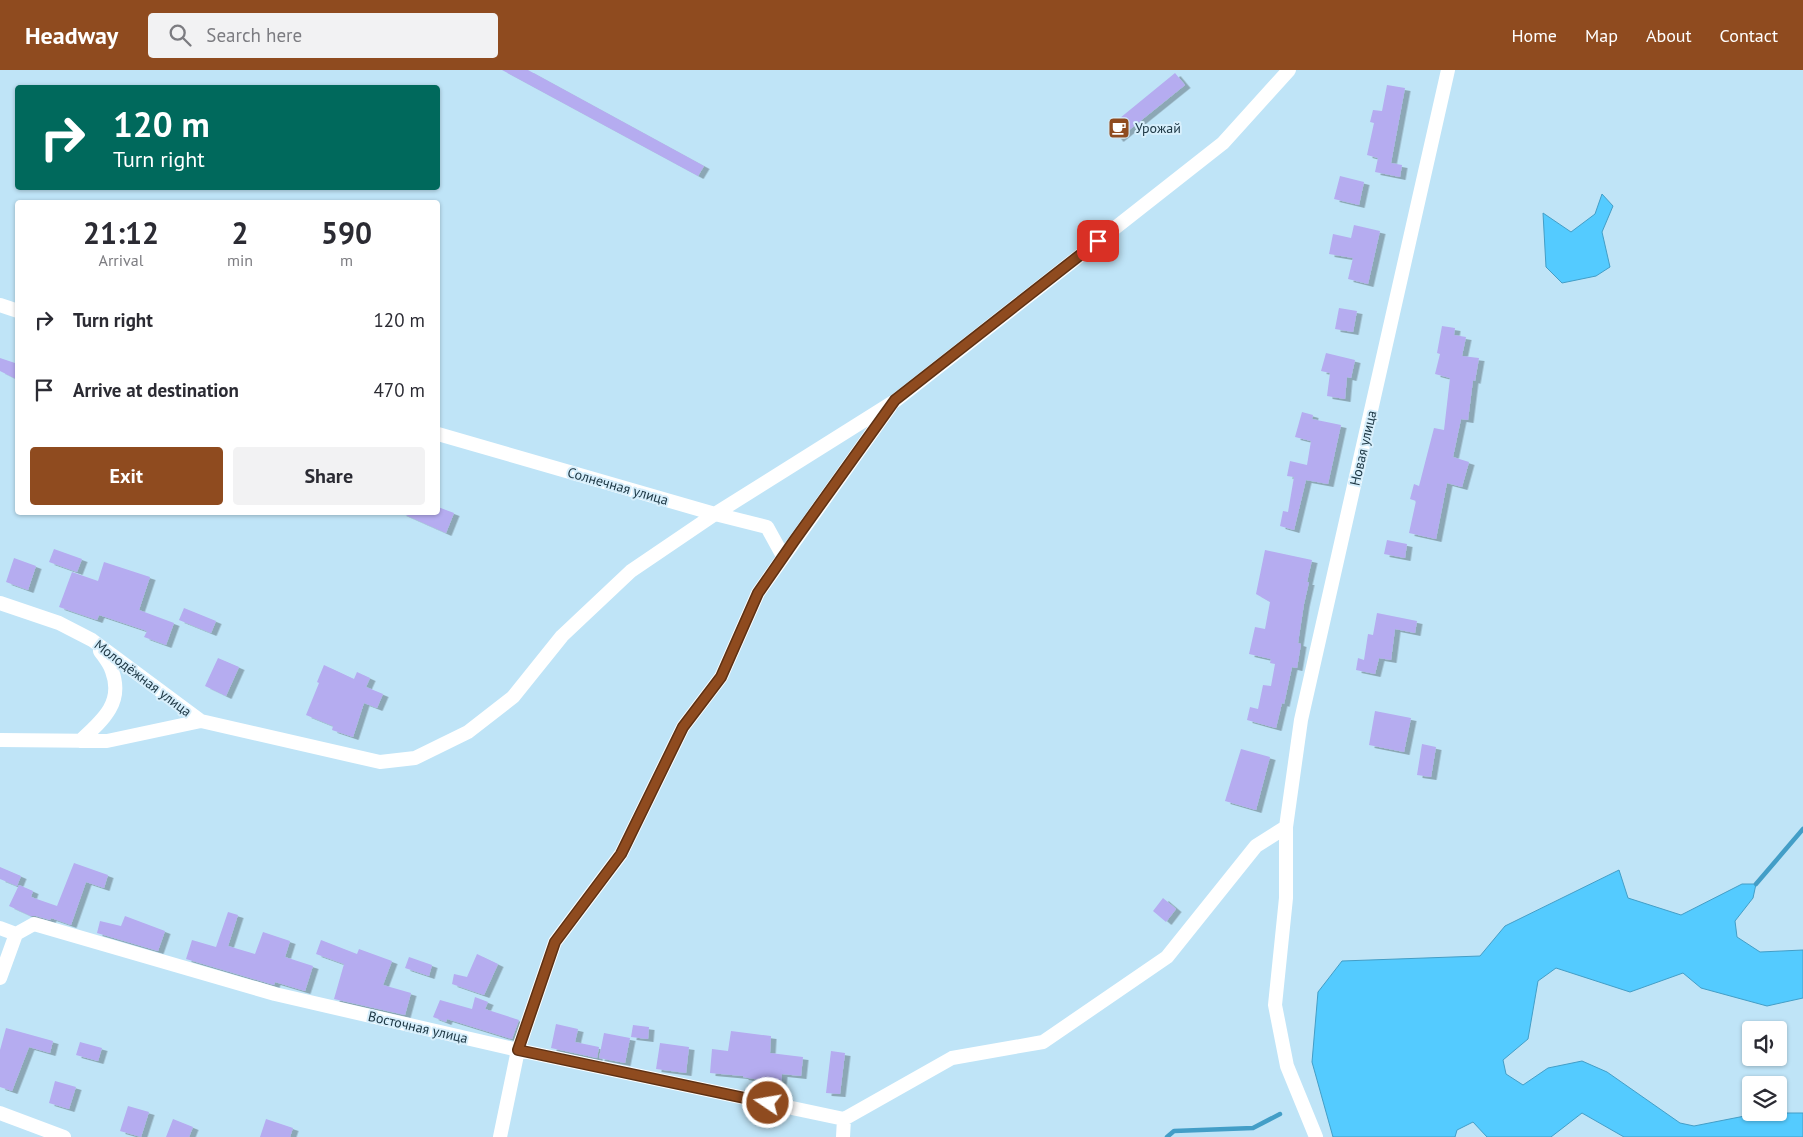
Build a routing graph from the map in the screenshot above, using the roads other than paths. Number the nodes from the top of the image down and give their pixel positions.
1 (1288, 70) edge
2 (1448, 70) edge
3 (0, 305) edge
4 (15, 311) edge
5 (895, 400) junction
6 (440, 435) edge
7 (715, 514) junction
8 (783, 556) junction
9 (0, 603) edge
10 (92, 640) junction
11 (201, 721) junction
12 (0, 740) edge
13 (80, 741) junction
14 (1286, 827) junction
15 (0, 928) edge
16 (16, 934) junction
17 (0, 978) edge
18 (518, 1050) junction
19 (0, 1113) edge
20 (844, 1119) junction
21 (64, 1137) edge
22 (500, 1137) edge
23 (843, 1137) edge
24 (1316, 1137) edge

1 - 5 street
2 - 14 street, Новая улица
3 - 4 street
5 - 7 street, Молодёжная улица
5 - 8 street
6 - 7 street, Солнечная улица
7 - 8 street, Солнечная улица
7 - 11 street, Молодёжная улица
8 - 18 street
9 - 10 street, Молодёжная улица
10 - 11 street, Молодёжная улица
10 - 13 street
11 - 13 street
12 - 13 street
14 - 20 street
14 - 24 street, Новая улица
15 - 16 street
16 - 17 street
16 - 18 street, Восточная улица
18 - 20 street, Восточная улица
18 - 22 street
19 - 21 street
20 - 23 street

